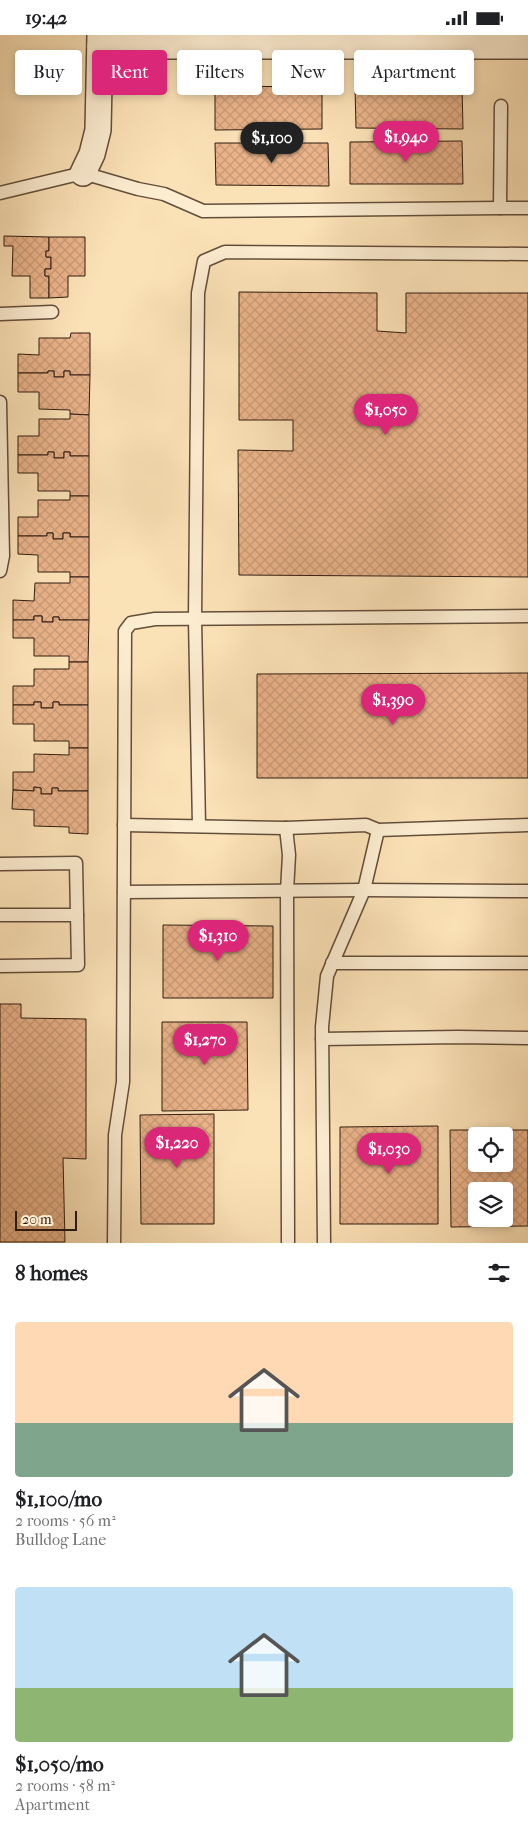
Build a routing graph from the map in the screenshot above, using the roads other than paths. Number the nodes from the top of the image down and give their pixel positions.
1 (100, 41) edge
2 (528, 46) edge
3 (500, 106) dead end
4 (82, 173) junction
5 (0, 193) edge
6 (500, 208) junction
7 (528, 208) edge
8 (528, 254) edge
9 (52, 312) dead end
10 (0, 314) edge
11 (0, 402) edge
12 (0, 571) edge
13 (528, 616) edge
14 (195, 619) junction
15 (124, 825) junction
16 (528, 825) edge
17 (199, 827) junction
18 (286, 828) junction
19 (378, 830) junction
20 (0, 864) edge
21 (364, 890) junction
22 (287, 891) junction
23 (528, 891) edge
24 (124, 892) junction
25 (0, 915) edge
26 (77, 915) junction
27 (332, 963) junction
28 (528, 963) edge
29 (0, 966) edge
30 (528, 1038) edge
31 (322, 1039) junction
32 (114, 1243) edge
33 (288, 1243) edge
34 (324, 1243) edge

1 - 2 street
1 - 4 street
3 - 6 lane
4 - 5 lane
4 - 6 lane
6 - 7 lane
8 - 14 lane
9 - 10 lane
11 - 12 lane
13 - 14 lane
14 - 15 lane
14 - 17 lane
15 - 17 lane
15 - 24 lane
16 - 19 lane
17 - 18 lane
18 - 19 lane
18 - 22 lane
19 - 21 lane
20 - 26 lane
21 - 22 lane
21 - 23 lane
21 - 27 lane
22 - 24 lane
22 - 33 lane
24 - 32 lane
25 - 26 lane
26 - 29 lane
27 - 28 lane
27 - 31 lane
30 - 31 lane
31 - 34 lane

